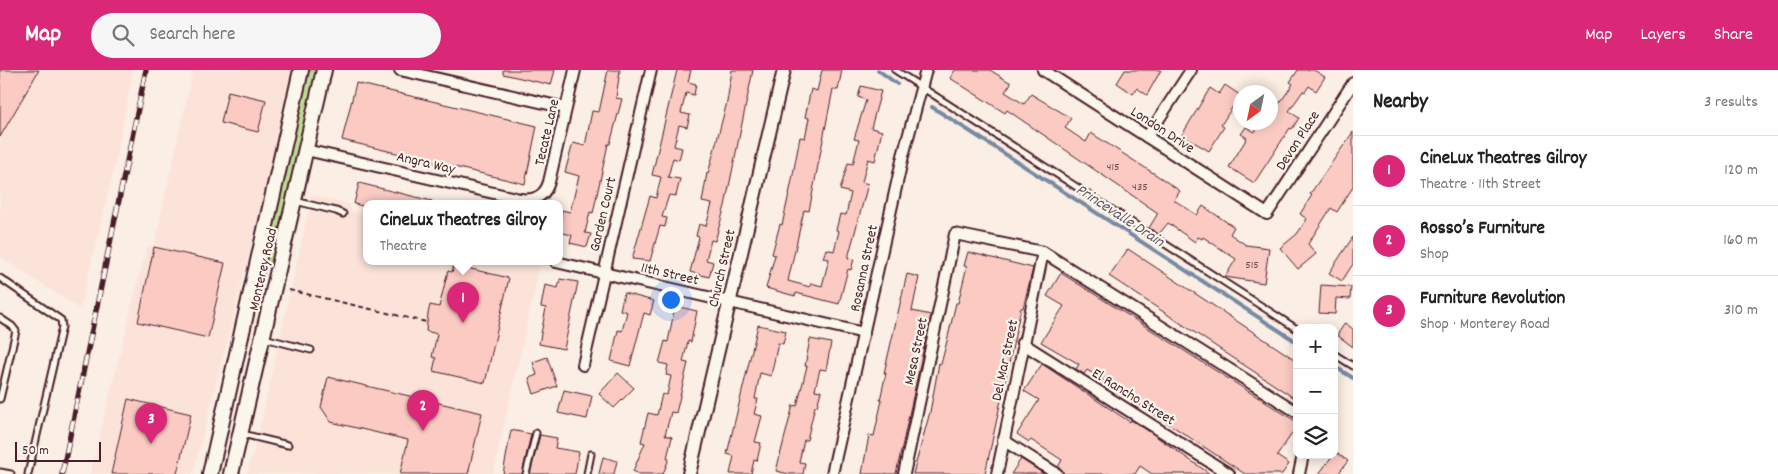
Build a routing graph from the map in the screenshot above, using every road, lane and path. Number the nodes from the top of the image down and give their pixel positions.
1 (301, 70) edge
2 (324, 70) edge
3 (400, 70) edge
4 (575, 70) edge
5 (651, 70) edge
6 (784, 70) edge
7 (895, 70) edge
8 (926, 70) edge
9 (1044, 70) edge
10 (1191, 70) edge
11 (1353, 83) edge
12 (920, 87) junction
13 (566, 108) junction
14 (1147, 137) junction
15 (306, 150) junction
16 (539, 197) joint
17 (294, 201) junction
18 (343, 214) dead end
19 (1267, 214) joint
20 (1043, 252) junction
21 (563, 264) edge
22 (604, 273) junction
23 (0, 278) edge
24 (289, 290) dead end
25 (730, 302) junction
26 (0, 318) edge
27 (426, 322) dead end
28 (1293, 326) edge
29 (864, 333) junction
30 (263, 338) junction
31 (1022, 343) junction
32 (311, 350) dead end
33 (1338, 357) edge
34 (583, 365) dead end
35 (1353, 366) edge
36 (0, 398) edge
37 (1293, 409) edge
38 (536, 433) dead end
39 (240, 434) junction
40 (1003, 440) junction
41 (288, 445) dead end
42 (591, 454) dead end
43 (1302, 459) edge
44 (0, 472) edge
45 (11, 474) edge
46 (28, 474) edge
47 (210, 474) edge
48 (231, 474) edge
49 (526, 474) edge
50 (587, 474) edge
51 (690, 474) edge
52 (832, 474) edge
53 (904, 474) edge
54 (997, 474) edge
55 (1057, 474) edge
56 (1229, 474) edge
57 (1299, 474) edge

1 - 47 main road, Monterey Road
2 - 15 main road, Monterey Road
3 - 13 street
4 - 13 street, Tecate Lane
5 - 22 street, Garden Court
6 - 25 street, Church Street
7 - 12 lane
8 - 12 street, Rosanna Street
9 - 14 street, London Drive
10 - 14 street
11 - 19 street, Devon Place
12 - 28 lane
12 - 29 street, Rosanna Street
13 - 16 street, Tecate Lane
14 - 19 street, London Drive
15 - 16 street, Angra Way
15 - 17 main road, Monterey Road
17 - 18 lane
17 - 30 main road, Monterey Road
20 - 31 street, Del Mar Street
20 - 37 street
20 - 53 street, Mesa Street
21 - 22 street, 11th Street
22 - 25 street, 11th Street
22 - 34 street, Garden Court
23 - 46 lane
24 - 27 path
25 - 29 street, 11th Street
25 - 51 street, Church Street
26 - 36 lane
29 - 52 street, Rosanna Street
30 - 32 lane
30 - 39 main road, Monterey Road
31 - 40 street, Del Mar Street
31 - 56 street, El Rancho Street
33 - 35 lane
38 - 49 lane
39 - 41 lane
39 - 48 main road, Monterey Road
40 - 54 street, Del Mar Street
40 - 55 street
42 - 50 lane
43 - 57 street
44 - 45 lane

